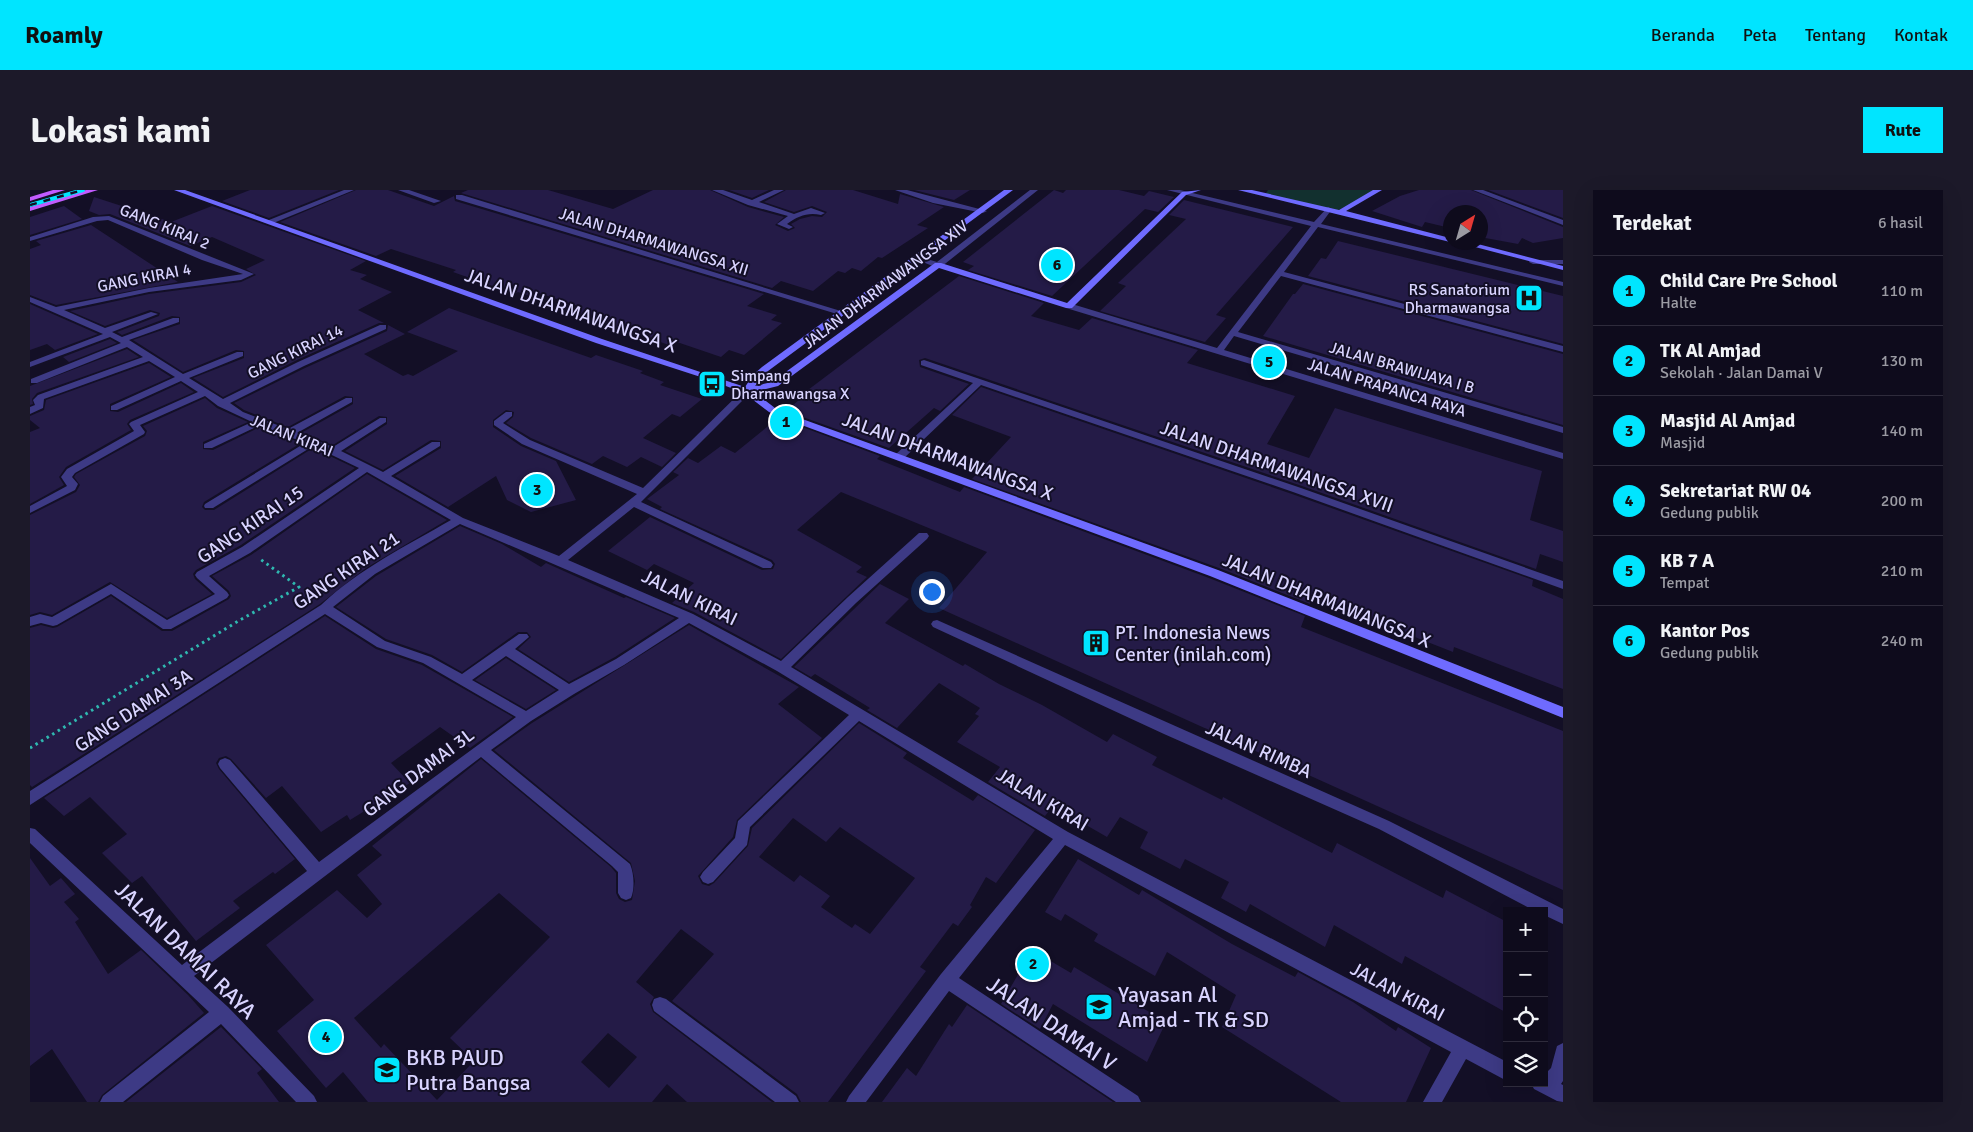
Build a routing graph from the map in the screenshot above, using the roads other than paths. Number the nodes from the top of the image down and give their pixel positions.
1 (61, 190) edge
2 (94, 190) edge
3 (178, 190) edge
4 (350, 190) edge
5 (402, 190) edge
6 (716, 190) edge
7 (780, 190) edge
8 (899, 190) edge
9 (1009, 190) edge
10 (1034, 190) edge
11 (1171, 190) edge
12 (1197, 190) edge
13 (1242, 190) edge
14 (1262, 190) edge
15 (1378, 190) edge
16 (1477, 190) edge
17 (1184, 193) edge
18 (1270, 195) junction
19 (459, 197) dead end
20 (30, 199) edge
21 (436, 201) dead end
22 (752, 203) junction
23 (30, 209) edge
24 (1328, 209) junction
25 (983, 211) junction
26 (821, 212) dead end
27 (1340, 212) junction
28 (794, 216) junction
29 (268, 222) junction
30 (1563, 223) edge
31 (1316, 224) junction
32 (789, 227) dead end
33 (1443, 238) edge
34 (30, 239) edge
35 (1488, 250) edge
36 (917, 258) junction
37 (1534, 262) junction
38 (1563, 262) edge
39 (938, 265) junction
40 (1563, 268) edge
41 (1279, 273) junction
42 (241, 278) joint
43 (1563, 284) edge
44 (30, 299) edge
45 (1068, 306) junction
46 (54, 310) junction
47 (840, 312) junction
48 (154, 314) dead end
49 (176, 320) dead end
50 (383, 327) dead end
51 (107, 332) junction
52 (1232, 333) junction
53 (125, 342) junction
54 (1563, 349) edge
55 (1218, 352) junction
56 (240, 354) dead end
57 (149, 358) junction
58 (924, 363) dead end
59 (32, 365) dead end
60 (183, 378) junction
61 (34, 381) dead end
62 (979, 382) junction
63 (748, 391) junction
64 (206, 392) junction
65 (349, 400) dead end
66 (221, 404) junction
67 (114, 408) dead end
68 (30, 411) edge
69 (508, 414) dead end
70 (382, 420) dead end
71 (260, 422) junction
72 (1563, 430) edge
73 (287, 434) junction
74 (312, 444) junction
75 (436, 444) dead end
76 (208, 446) dead end
77 (334, 451) junction
78 (1563, 456) edge
79 (899, 457) junction
80 (366, 468) junction
81 (383, 476) junction
82 (645, 492) junction
83 (632, 502) junction
84 (209, 506) dead end
85 (30, 510) edge
86 (458, 520) junction
87 (923, 536) dead end
88 (560, 561) junction
89 (767, 565) dead end
90 (1563, 585) edge
91 (325, 608) junction
92 (689, 617) junction
93 (30, 622) edge
94 (937, 624) dead end
95 (523, 636) dead end
96 (505, 649) junction
97 (256, 652) joint
98 (782, 668) junction
99 (464, 679) junction
100 (569, 690) junction
101 (1563, 713) edge
102 (858, 714) junction
103 (526, 717) junction
104 (481, 749) junction
105 (225, 764) dead end
106 (30, 799) edge
107 (30, 834) edge
108 (1063, 837) junction
109 (318, 872) junction
110 (708, 877) dead end
111 (626, 893) dead end
112 (1563, 917) edge
113 (182, 974) junction
114 (947, 980) junction
115 (660, 1005) dead end
116 (222, 1013) junction
117 (1462, 1049) junction
118 (1563, 1052) edge
119 (1503, 1070) edge
120 (1548, 1081) edge
121 (1548, 1086) edge
122 (1563, 1095) edge
123 (109, 1102) edge
124 (308, 1102) edge
125 (790, 1102) edge
126 (855, 1102) edge
127 (1132, 1102) edge
128 (1432, 1102) edge

1 - 20 main road
2 - 23 main road
3 - 29 street, JALAN DHARMAWANGSA X
4 - 29 street
5 - 21 street
6 - 22 street
7 - 22 street
8 - 25 street
9 - 25 street
10 - 39 street, JALAN DHARMAWANGSA XIV
11 - 17 street
12 - 17 street
13 - 18 street
14 - 18 street
15 - 27 street
16 - 30 street
17 - 31 street
17 - 45 street
18 - 24 street
19 - 47 street, JALAN DHARMAWANGSA XII
22 - 28 street
24 - 27 street
24 - 31 street
25 - 36 street
26 - 28 street
27 - 33 street
28 - 32 street
29 - 63 street, JALAN DHARMAWANGSA X
31 - 41 street
31 - 43 street
34 - 42 street, GANG KIRAI 2
35 - 37 street
36 - 39 street, JALAN PRAPANCA RAYA
36 - 47 street
37 - 38 street
37 - 40 street
39 - 45 street, JALAN PRAPANCA RAYA
39 - 63 street, JALAN DHARMAWANGSA XIV
41 - 52 street
41 - 54 street
42 - 46 street, GANG KIRAI 4
44 - 46 street, JALAN KIRAI
45 - 55 street, JALAN PRAPANCA RAYA
46 - 51 street, JALAN KIRAI
47 - 63 street
48 - 51 street
49 - 53 street
50 - 66 street, GANG KIRAI 14
51 - 53 street, JALAN KIRAI
51 - 59 street
52 - 55 street
52 - 72 street, JALAN BRAWIJAYA I B
53 - 57 street, JALAN KIRAI
53 - 61 street
55 - 78 street, JALAN PRAPANCA RAYA
56 - 60 street
57 - 60 street, JALAN KIRAI
57 - 68 street
58 - 62 street, JALAN DHARMAWANGSA XVII
60 - 64 street, JALAN KIRAI
60 - 67 street
62 - 79 street
62 - 90 street, JALAN DHARMAWANGSA XVII
63 - 79 street, JALAN DHARMAWANGSA X
63 - 82 street
64 - 66 street, JALAN KIRAI
64 - 85 street
65 - 73 street
66 - 71 street, JALAN KIRAI
69 - 82 street
70 - 77 street
71 - 73 street, JALAN KIRAI
71 - 76 street
73 - 74 street, JALAN KIRAI
74 - 77 street, JALAN KIRAI
74 - 84 street
75 - 81 street
77 - 80 street, JALAN KIRAI
79 - 101 street, JALAN DHARMAWANGSA X
80 - 81 street, JALAN KIRAI
80 - 93 street, GANG KIRAI 15
81 - 86 street, JALAN KIRAI
82 - 83 street
83 - 88 street
83 - 89 street
86 - 88 street, JALAN KIRAI
86 - 91 street, GANG KIRAI 21
87 - 98 street
88 - 92 street, JALAN KIRAI
91 - 97 street, GANG KIRAI 21
91 - 99 street
92 - 98 street, JALAN KIRAI
92 - 100 street, GANG DAMAI 3L
94 - 112 street, JALAN RIMBA
95 - 96 street
96 - 99 street
96 - 100 street
97 - 106 street, GANG DAMAI 3A
98 - 102 street, JALAN KIRAI
99 - 103 street
100 - 103 street, GANG DAMAI 3L
102 - 108 street, JALAN KIRAI
102 - 110 street
103 - 104 street, GANG DAMAI 3L
104 - 109 street, GANG DAMAI 3L
104 - 111 street
105 - 109 street
107 - 113 street, JALAN DAMAI RAYA
108 - 114 street
108 - 117 street, JALAN KIRAI
109 - 113 street, GANG DAMAI 3L
113 - 116 street, JALAN DAMAI RAYA
114 - 126 street
114 - 127 street, JALAN DAMAI V
115 - 125 street
116 - 123 street
116 - 124 street, JALAN DAMAI RAYA
117 - 119 street, JALAN KIRAI
117 - 128 street
118 - 120 street
121 - 122 street

